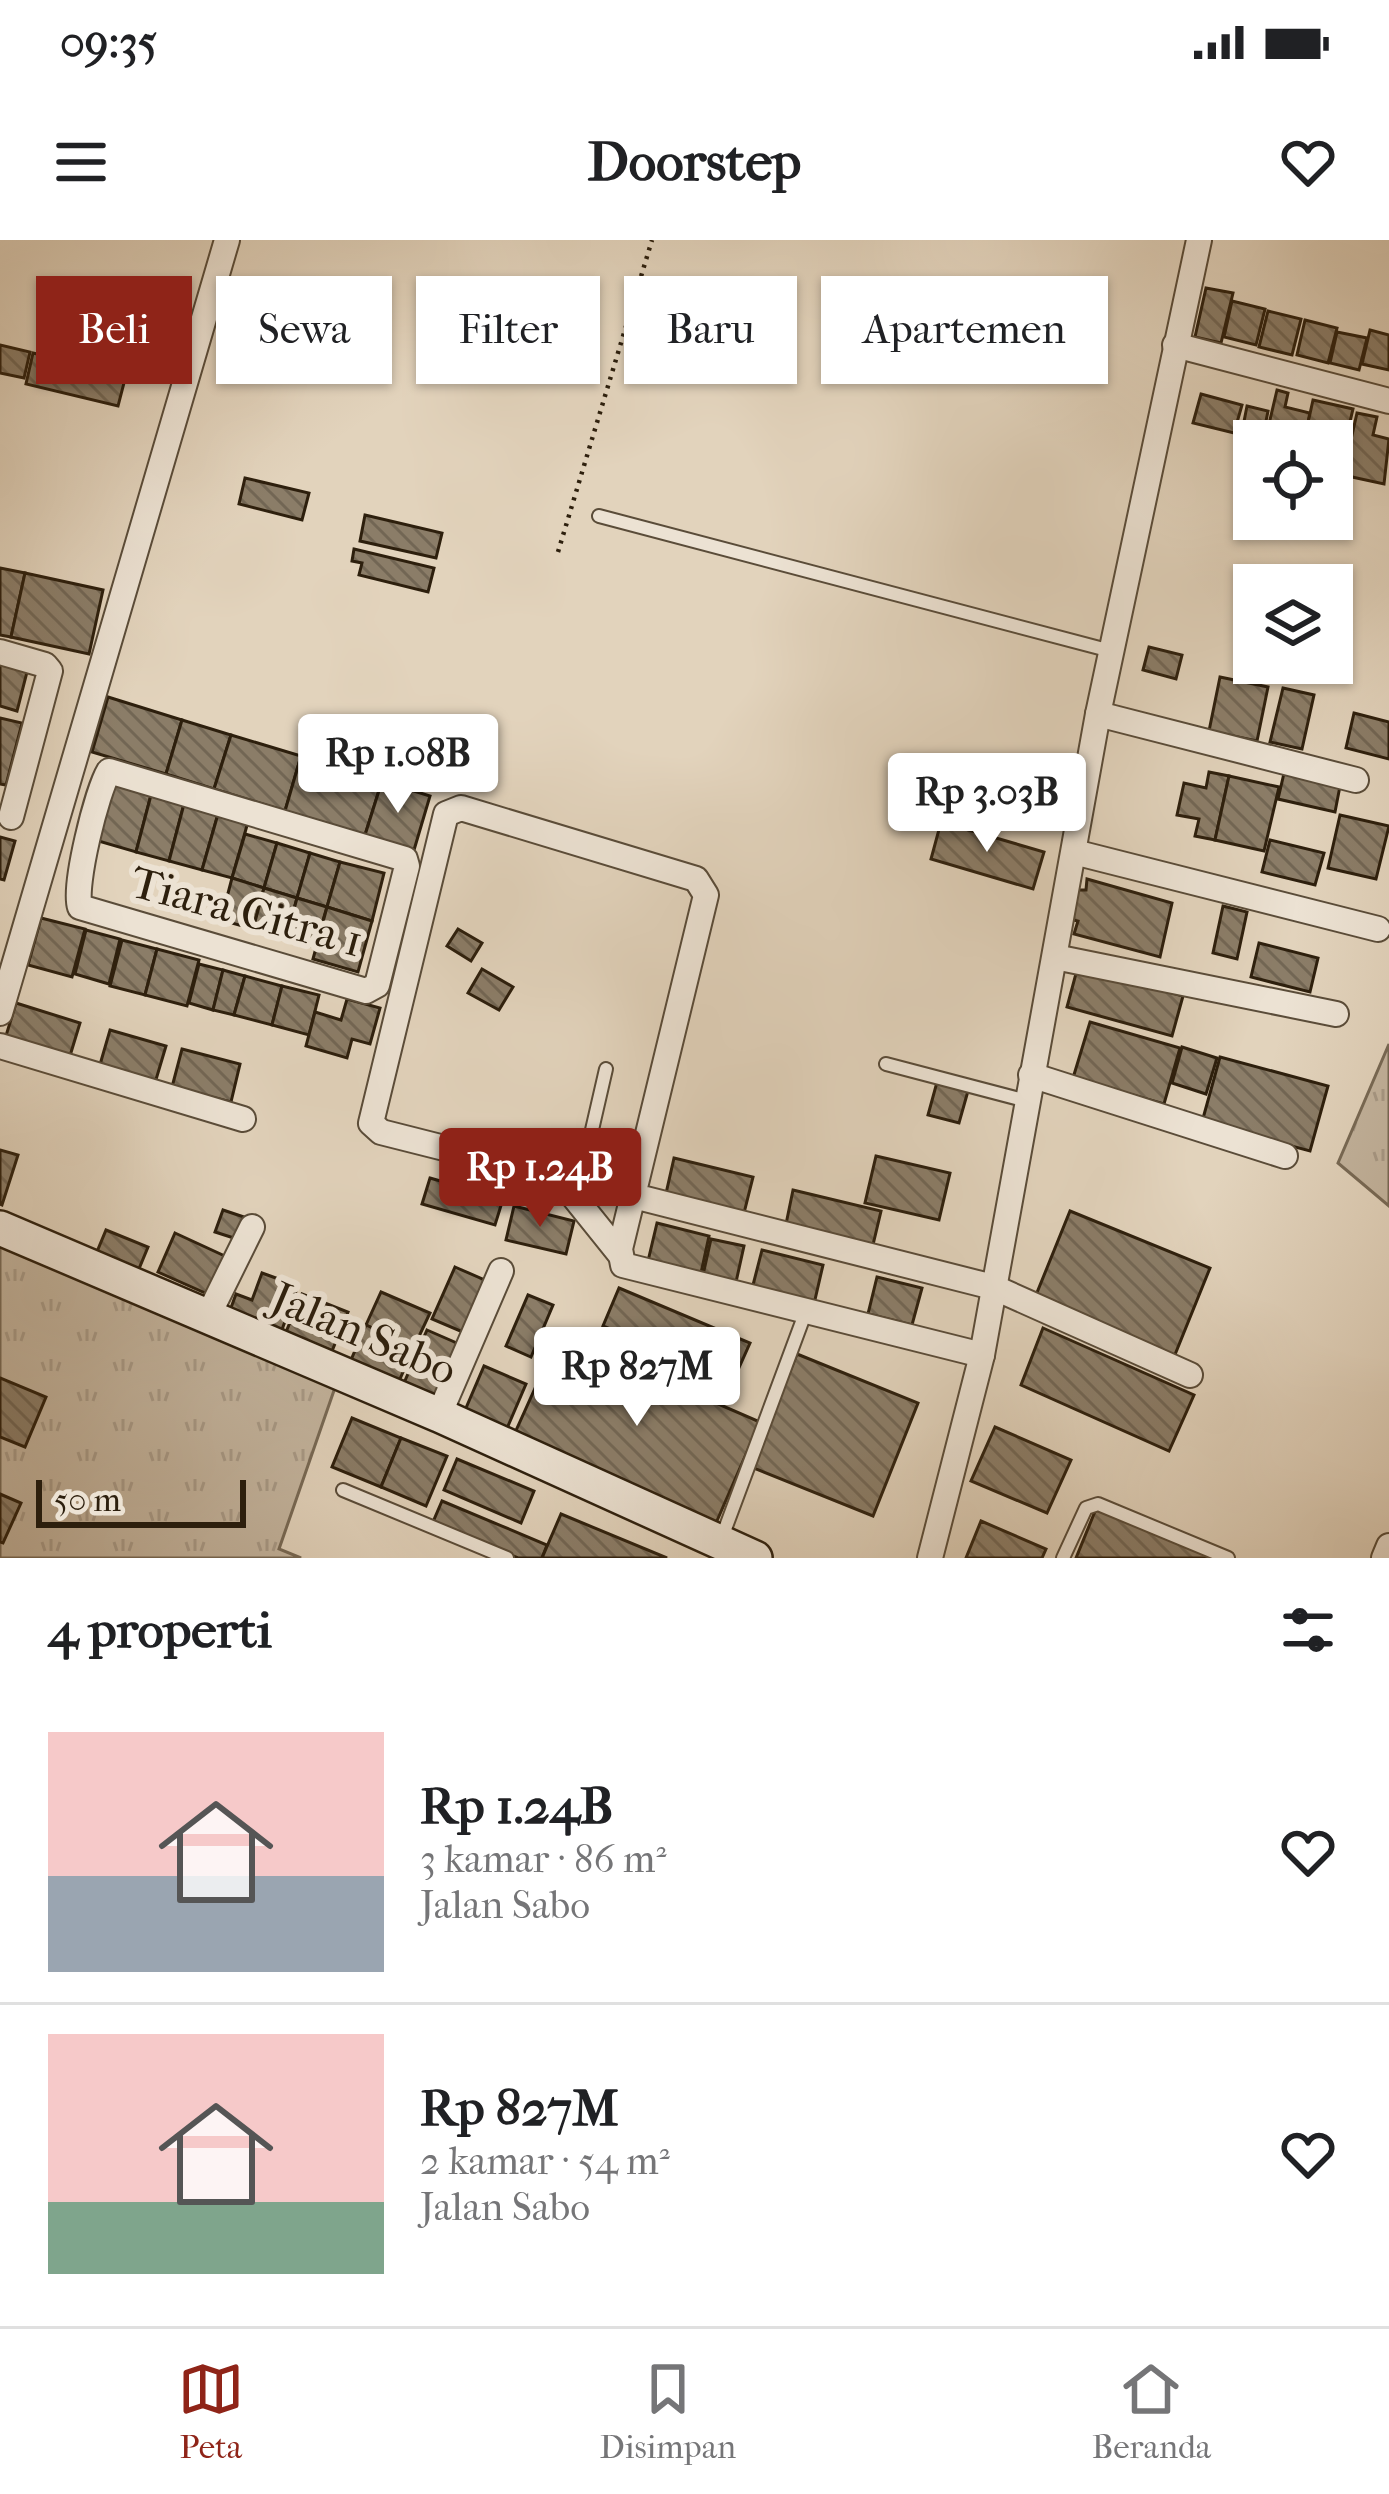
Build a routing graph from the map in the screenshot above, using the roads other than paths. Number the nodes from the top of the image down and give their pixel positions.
1 (227, 240) edge
2 (1199, 240) edge
3 (1175, 346) junction
4 (1389, 401) edge
5 (599, 516) dead end
6 (1111, 651) junction
7 (0, 652) edge
8 (1098, 714) junction
9 (1356, 781) dead end
10 (5, 815) edge
11 (54, 830) junction
12 (1074, 852) junction
13 (45, 866) junction
14 (81, 877) junction
15 (1378, 929) dead end
16 (1055, 957) junction
17 (0, 1013) edge
18 (1336, 1014) dead end
19 (0, 1046) edge
20 (886, 1064) dead end
21 (606, 1069) dead end
22 (1031, 1075) junction
23 (1027, 1101) junction
24 (243, 1120) dead end
25 (1285, 1156) dead end
26 (569, 1180) junction
27 (634, 1196) junction
28 (252, 1227) dead end
29 (0, 1228) edge
30 (620, 1253) junction
31 (501, 1271) dead end
32 (993, 1288) junction
33 (806, 1311) junction
34 (208, 1316) junction
35 (982, 1354) junction
36 (1190, 1375) dead end
37 (439, 1414) junction
38 (344, 1490) dead end
39 (721, 1540) junction
40 (1389, 1546) edge
41 (508, 1558) edge
42 (755, 1558) edge
43 (930, 1558) edge
44 (1063, 1558) edge
45 (1228, 1558) edge
46 (1384, 1558) edge

1 - 11 street
2 - 3 street
3 - 4 street
3 - 6 street
5 - 6 lane
6 - 8 street
7 - 10 street
8 - 9 street
8 - 12 street
10 - 11 street
11 - 13 street
12 - 15 street
12 - 16 street
13 - 14 street, Tiara Citra 1
13 - 17 street
14 - 14 street, Tiara Citra 1
16 - 18 street
16 - 22 street
19 - 24 street
20 - 23 lane
21 - 26 lane
22 - 23 street
22 - 25 street
23 - 32 street
26 - 27 street
26 - 27 street
26 - 30 street
27 - 30 street
27 - 32 street
28 - 34 street
29 - 34 street, Jalan Sabo
30 - 33 street
31 - 37 street
32 - 35 street
32 - 36 street
33 - 35 street
33 - 39 lane
34 - 37 street, Jalan Sabo
35 - 43 street
37 - 39 street, Jalan Sabo
38 - 41 lane
39 - 42 street, Jalan Sabo
40 - 46 street
44 - 45 lane

